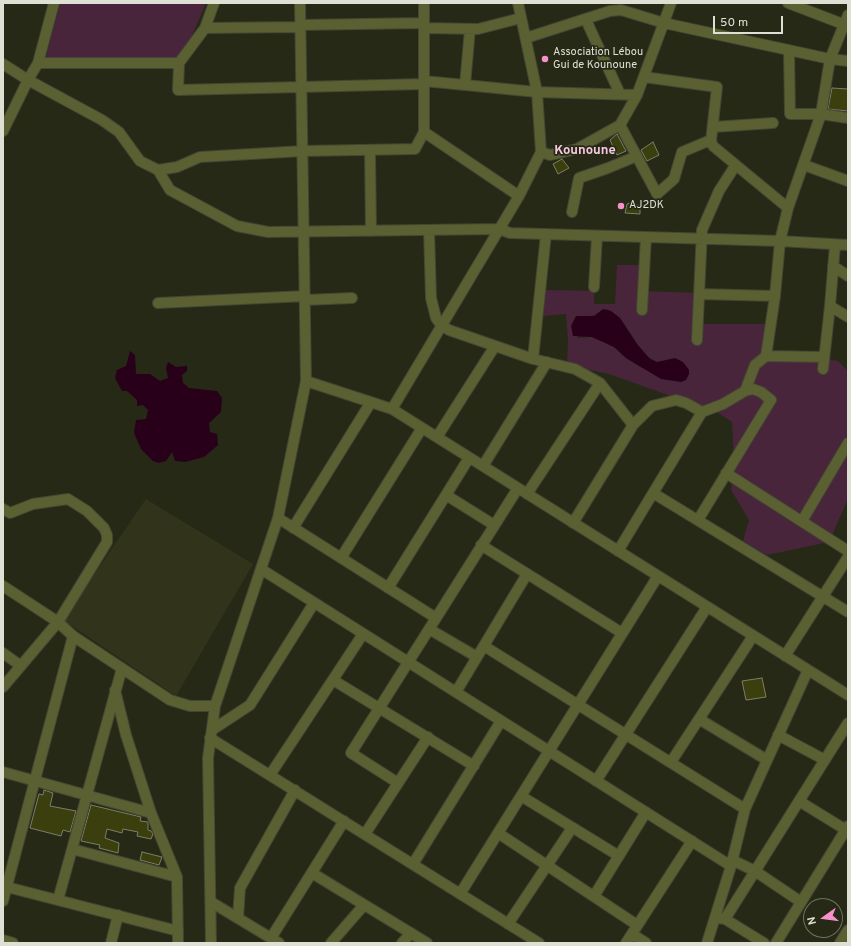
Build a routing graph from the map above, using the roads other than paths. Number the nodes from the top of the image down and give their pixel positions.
1 (54, 3) edge
2 (214, 3) edge
3 (300, 3) edge
4 (424, 3) edge
5 (518, 3) edge
6 (671, 3) edge
7 (788, 3) edge
8 (848, 15) edge
9 (521, 18) junction
10 (586, 20) junction
11 (664, 23) junction
12 (424, 25) junction
13 (845, 25) edge
14 (299, 26) junction
15 (205, 28) junction
16 (470, 29) junction
17 (526, 38) junction
18 (789, 50) junction
19 (830, 59) junction
20 (848, 61) edge
21 (179, 62) junction
22 (38, 63) junction
23 (3, 64) edge
24 (644, 77) junction
25 (28, 80) junction
26 (424, 82) junction
27 (464, 85) junction
28 (301, 87) junction
29 (537, 92) junction
30 (620, 94) junction
31 (637, 95) junction
32 (821, 114) junction
33 (848, 118) edge
34 (773, 123) dead end
35 (620, 124) junction
36 (713, 127) junction
37 (3, 131) edge
38 (424, 132) junction
39 (711, 141) junction
40 (370, 150) junction
41 (303, 151) junction
42 (541, 152) junction
43 (637, 156) junction
44 (804, 165) junction
45 (735, 166) junction
46 (158, 170) junction
47 (848, 181) edge
48 (519, 196) junction
49 (788, 208) junction
50 (572, 212) dead end
51 (499, 229) junction
52 (429, 230) junction
53 (371, 231) junction
54 (304, 232) junction
55 (546, 234) junction
56 (597, 236) junction
57 (646, 237) junction
58 (702, 239) junction
59 (780, 241) junction
60 (835, 244) junction
61 (848, 245) edge
62 (833, 266) junction
63 (848, 276) edge
64 (594, 288) dead end
65 (699, 294) junction
66 (775, 296) junction
67 (305, 298) junction
68 (352, 298) dead end
69 (158, 303) dead end
70 (830, 306) junction
71 (642, 310) dead end
72 (848, 317) edge
73 (441, 325) junction
74 (697, 340) dead end
75 (495, 346) junction
76 (766, 356) junction
77 (824, 357) junction
78 (533, 359) junction
79 (547, 362) junction
80 (823, 368) dead end
81 (306, 381) junction
82 (600, 383) junction
83 (745, 391) junction
84 (371, 402) junction
85 (392, 409) junction
86 (702, 412) junction
87 (633, 425) junction
88 (422, 428) junction
89 (437, 437) junction
90 (848, 444) edge
91 (469, 458) junction
92 (483, 466) junction
93 (726, 473) junction
94 (518, 488) junction
95 (654, 493) junction
96 (528, 494) junction
97 (446, 495) junction
98 (3, 509) edge
99 (278, 518) junction
100 (698, 520) junction
101 (802, 521) junction
102 (573, 523) junction
103 (494, 525) junction
104 (293, 528) junction
105 (482, 545) junction
106 (618, 551) junction
107 (848, 551) edge
108 (848, 557) edge
109 (341, 558) junction
110 (261, 569) junction
111 (527, 574) junction
112 (658, 576) junction
113 (3, 586) edge
114 (388, 588) junction
115 (823, 597) junction
116 (314, 603) junction
117 (707, 607) junction
118 (848, 612) edge
119 (436, 618) junction
120 (58, 622) junction
121 (429, 629) junction
122 (622, 633) junction
123 (363, 634) junction
124 (73, 636) junction
125 (753, 636) junction
126 (484, 646) junction
127 (3, 653) edge
128 (786, 656) junction
129 (477, 657) junction
130 (408, 662) junction
131 (21, 666) junction
132 (122, 668) junction
133 (808, 670) junction
134 (333, 680) junction
135 (3, 687) edge
136 (115, 690) junction
137 (456, 692) junction
138 (848, 695) edge
139 (578, 704) junction
140 (215, 706) junction
141 (379, 708) junction
142 (699, 719) junction
143 (501, 721) junction
144 (848, 723) edge
145 (211, 734) junction
146 (626, 734) junction
147 (778, 735) junction
148 (428, 737) junction
149 (549, 751) junction
150 (767, 760) junction
151 (825, 760) junction
152 (671, 762) junction
153 (474, 766) junction
154 (3, 772) edge
155 (270, 775) junction
156 (35, 781) junction
157 (596, 781) junction
158 (398, 783) junction
159 (295, 790) junction
160 (87, 795) junction
161 (520, 796) junction
162 (799, 801) junction
163 (745, 809) junction
164 (646, 812) junction
165 (151, 813) junction
166 (344, 821) junction
167 (572, 828) junction
168 (847, 828) edge
169 (498, 833) junction
170 (365, 834) junction
171 (692, 841) junction
172 (72, 849) junction
173 (619, 856) junction
174 (731, 863) junction
175 (413, 864) junction
176 (547, 866) junction
177 (755, 871) junction
178 (312, 872) junction
179 (177, 877) junction
180 (5, 886) edge
181 (460, 894) junction
182 (594, 896) junction
183 (58, 900) junction
184 (3, 901) edge
185 (210, 902) junction
186 (801, 902) junction
187 (364, 905) junction
188 (118, 915) junction
189 (238, 918) junction
190 (714, 918) junction
191 (725, 919) junction
192 (508, 924) junction
193 (637, 925) junction
194 (848, 930) edge
195 (178, 931) junction
196 (410, 933) junction
197 (632, 934) junction
198 (3, 940) edge
199 (275, 941) edge
200 (13, 943) edge
201 (111, 943) edge
202 (178, 943) edge
203 (211, 943) edge
204 (331, 943) edge
205 (402, 943) edge
206 (427, 943) edge
207 (539, 943) edge
208 (626, 943) edge
209 (646, 943) edge
210 (707, 943) edge
211 (764, 943) edge
212 (776, 943) edge
213 (840, 943) edge

1 - 22 street
2 - 15 street
3 - 14 street
4 - 12 street
5 - 9 street
6 - 11 street
7 - 13 street
8 - 13 street
9 - 16 street
9 - 17 street
10 - 11 street
10 - 17 street
10 - 30 street
11 - 18 street
11 - 24 street
12 - 14 street
12 - 16 street
12 - 26 street
13 - 19 street
14 - 15 street
14 - 28 street
15 - 21 street
16 - 27 street
17 - 29 street
18 - 19 street
18 - 32 street
19 - 20 street
19 - 32 street
21 - 22 street
21 - 28 street
22 - 25 street
23 - 25 street
24 - 31 street
24 - 36 street
25 - 37 street
25 - 46 street
26 - 27 street
26 - 28 street
26 - 38 street
27 - 29 street
28 - 41 street
29 - 30 street
29 - 42 street
30 - 31 street
31 - 35 street
32 - 33 street
32 - 44 street
34 - 36 street
35 - 42 street
35 - 43 street
36 - 39 street
38 - 40 street
38 - 48 street
39 - 43 street
39 - 45 street
40 - 41 street
40 - 53 street
41 - 46 street
41 - 54 street
42 - 48 street
43 - 50 street
44 - 47 street
44 - 49 street
45 - 49 street
45 - 58 street
46 - 54 street
48 - 51 street
49 - 59 street
51 - 52 street
51 - 55 street
51 - 73 street
52 - 53 street
52 - 73 street
53 - 54 street
54 - 67 street
55 - 56 street
55 - 78 street
56 - 57 street
56 - 64 street
57 - 58 street
57 - 71 street
58 - 59 street
58 - 65 street
59 - 60 street
59 - 66 street
60 - 61 street
60 - 62 street
62 - 63 street
62 - 70 street
65 - 66 street
65 - 74 street
66 - 76 street
67 - 68 street
67 - 69 street
67 - 81 street
70 - 72 street
70 - 77 street
73 - 75 street
73 - 85 street
75 - 78 street
75 - 89 street
76 - 77 street
76 - 83 street
77 - 80 street
78 - 79 street
79 - 82 street
79 - 92 street
81 - 84 street
81 - 99 street
82 - 87 street
82 - 96 street
83 - 86 street
83 - 93 street
84 - 85 street
84 - 104 street
85 - 88 street
86 - 87 street
86 - 95 street
87 - 102 street
88 - 89 street
88 - 109 street
89 - 91 street
90 - 101 street
91 - 92 street
91 - 97 street
92 - 94 street
93 - 100 street
93 - 101 street
94 - 96 street
94 - 103 street
95 - 100 street
95 - 106 street
96 - 102 street
97 - 103 street
97 - 114 street
98 - 120 street
99 - 104 street
99 - 110 street
100 - 115 street
101 - 107 street
102 - 106 street
103 - 105 street
104 - 109 street
105 - 111 street
105 - 119 street
106 - 112 street
108 - 115 street
109 - 114 street
110 - 116 street
110 - 140 street
111 - 122 street
111 - 126 street
112 - 117 street
112 - 122 street
113 - 120 street
114 - 119 street
115 - 118 street
115 - 128 street
116 - 123 street
116 - 145 street
117 - 125 street
117 - 146 street
119 - 121 street
120 - 124 street
120 - 131 street
121 - 129 street
121 - 130 street
122 - 139 street
123 - 130 street
123 - 134 street
124 - 132 street
124 - 156 street
125 - 128 street
125 - 142 street
126 - 129 street
126 - 139 street
127 - 131 street
128 - 133 street
129 - 137 street
130 - 137 street
130 - 141 street
131 - 135 street
132 - 136 street
132 - 140 street
133 - 138 street
133 - 147 street
134 - 141 street
134 - 155 street
136 - 160 street
136 - 165 street
137 - 143 street
139 - 146 street
139 - 149 street
140 - 145 street
141 - 148 street
141 - 158 street
142 - 150 street
142 - 152 street
143 - 149 street
143 - 153 street
144 - 151 street
145 - 155 street
145 - 185 street
146 - 152 street
146 - 157 street
147 - 150 street
147 - 151 street
148 - 153 street
148 - 158 street
149 - 157 street
149 - 161 street
150 - 163 street
151 - 162 street
152 - 163 street
153 - 175 street
154 - 156 street
155 - 159 street
156 - 160 street
156 - 180 street
157 - 164 street
158 - 170 street
159 - 166 street
159 - 189 street
160 - 165 street
160 - 172 street
161 - 167 street
161 - 169 street
162 - 168 street
162 - 177 street
163 - 174 street
164 - 171 street
164 - 173 street
165 - 179 street
166 - 170 street
166 - 178 street
167 - 173 street
167 - 176 street
168 - 186 street
169 - 176 street
169 - 181 street
170 - 175 street
171 - 174 street
171 - 193 street
172 - 179 street
172 - 183 street
173 - 182 street
174 - 177 street
174 - 190 street
175 - 181 street
176 - 182 street
176 - 192 street
177 - 186 street
177 - 191 street
178 - 187 street
178 - 199 street
179 - 195 street
180 - 183 street
180 - 184 street
181 - 192 street
182 - 193 street
183 - 188 street
185 - 189 street
185 - 203 street
186 - 212 street
187 - 196 street
187 - 204 street
188 - 195 street
188 - 201 street
189 - 199 street
190 - 191 street
190 - 210 street
191 - 211 street
192 - 207 street
193 - 197 street
194 - 213 street
195 - 202 street
196 - 205 street
196 - 206 street
197 - 208 street
197 - 209 street
198 - 200 street

